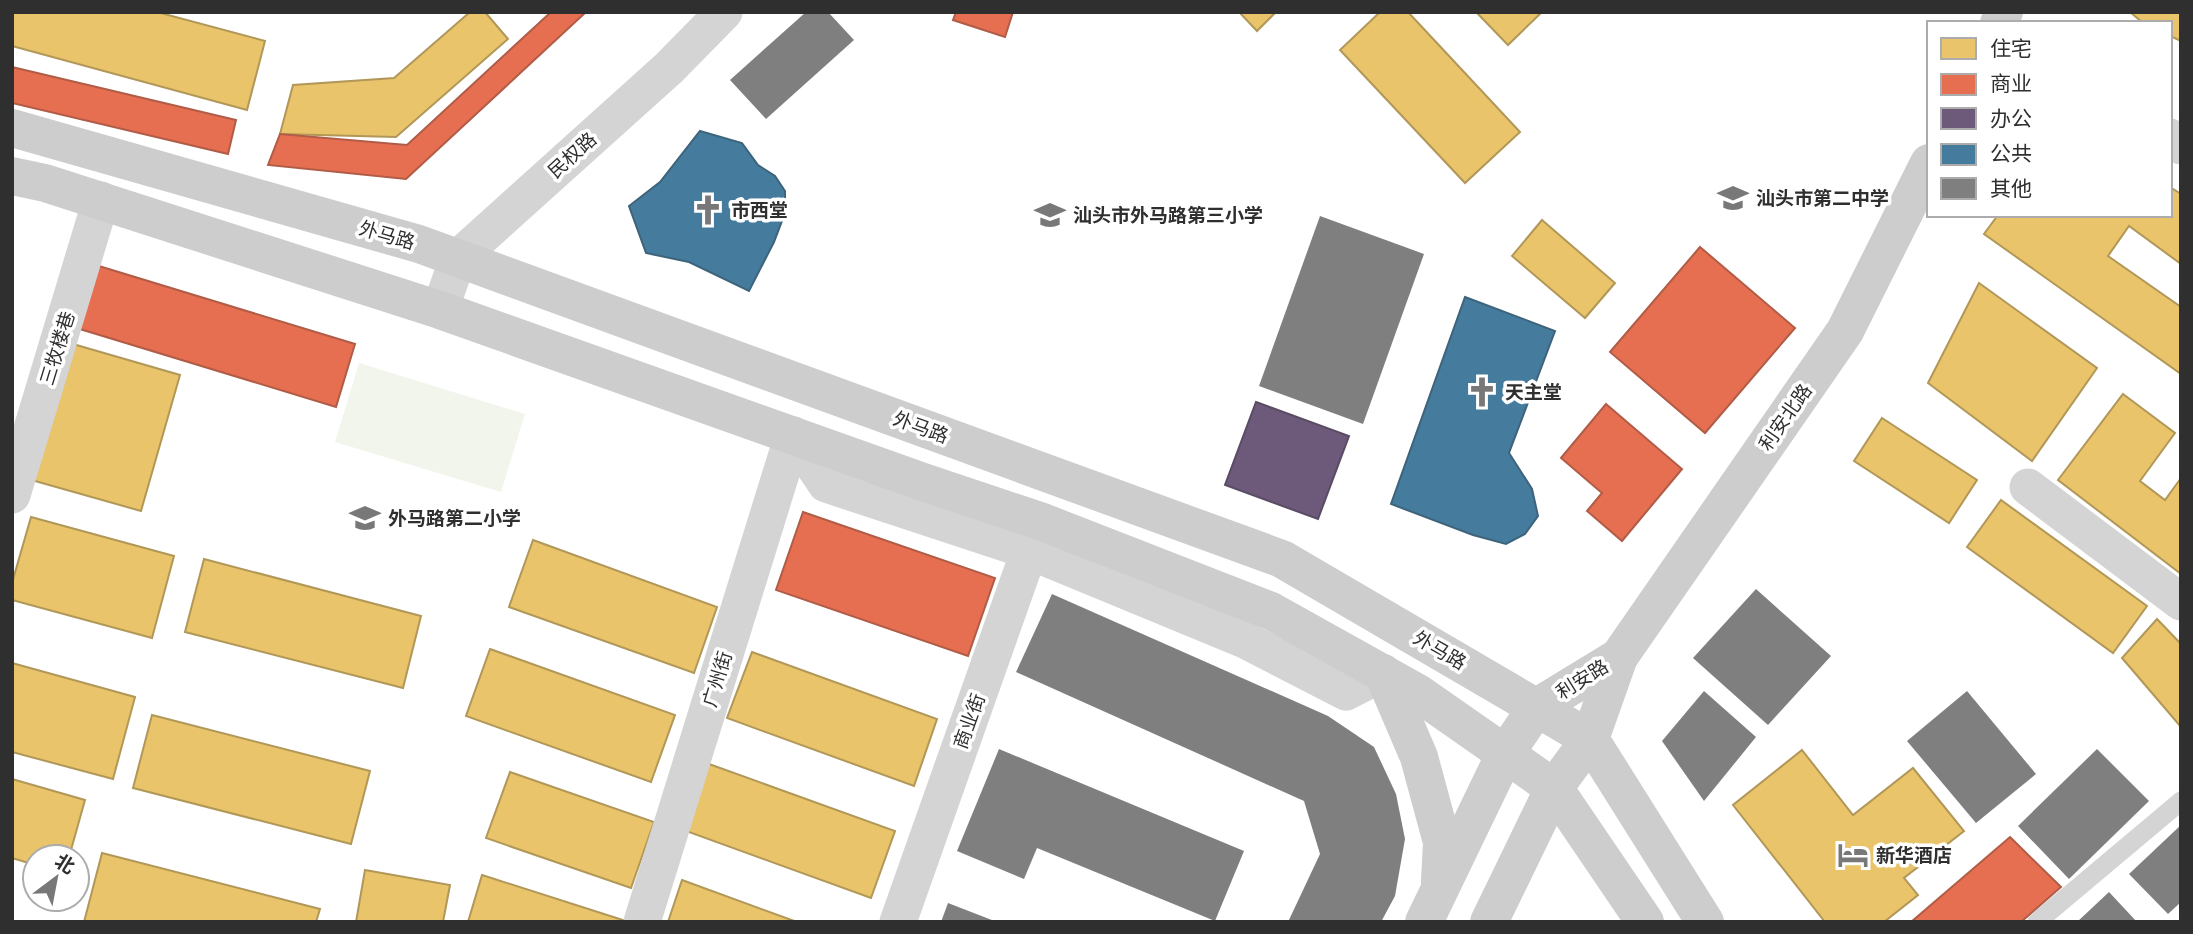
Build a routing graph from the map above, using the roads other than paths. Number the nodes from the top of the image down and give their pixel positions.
1 (723, 12) edge
2 (12, 128) edge
3 (1927, 167) edge
4 (12, 176) edge
5 (101, 200) junction
6 (458, 258) junction
7 (440, 310) junction
8 (793, 435) junction
9 (2028, 488) dead end
10 (12, 495) edge
11 (1034, 536) junction
12 (2181, 602) edge
13 (1619, 657) junction
14 (1383, 673) junction
15 (1537, 707) junction
16 (1590, 739) junction
17 (1505, 754) junction
18 (1554, 788) junction
19 (2181, 800) edge
20 (1432, 906) edge
21 (642, 922) edge
22 (898, 922) edge
23 (1489, 922) edge
24 (1645, 922) edge
25 (1705, 922) edge
26 (2037, 922) edge

1 - 6 street, 民权路
2 - 6 street, 外马路
3 - 13 street, 利安北路
4 - 5 street
5 - 7 street
5 - 10 street, 三牧楼巷
6 - 7 street, 民权路
6 - 15 street, 外马路
7 - 8 street
8 - 11 street
8 - 21 street, 广州街
9 - 12 street
11 - 14 street
11 - 22 street, 商业街
13 - 15 street, 利安路
13 - 16 street, 利安路
14 - 17 street
14 - 20 street
15 - 16 street, 外马路
15 - 17 street, 利安路
16 - 18 street, 利安路
16 - 25 street, 外马路
17 - 18 street
17 - 20 street, 利安路
18 - 23 street, 利安路
18 - 24 street
19 - 26 lane

